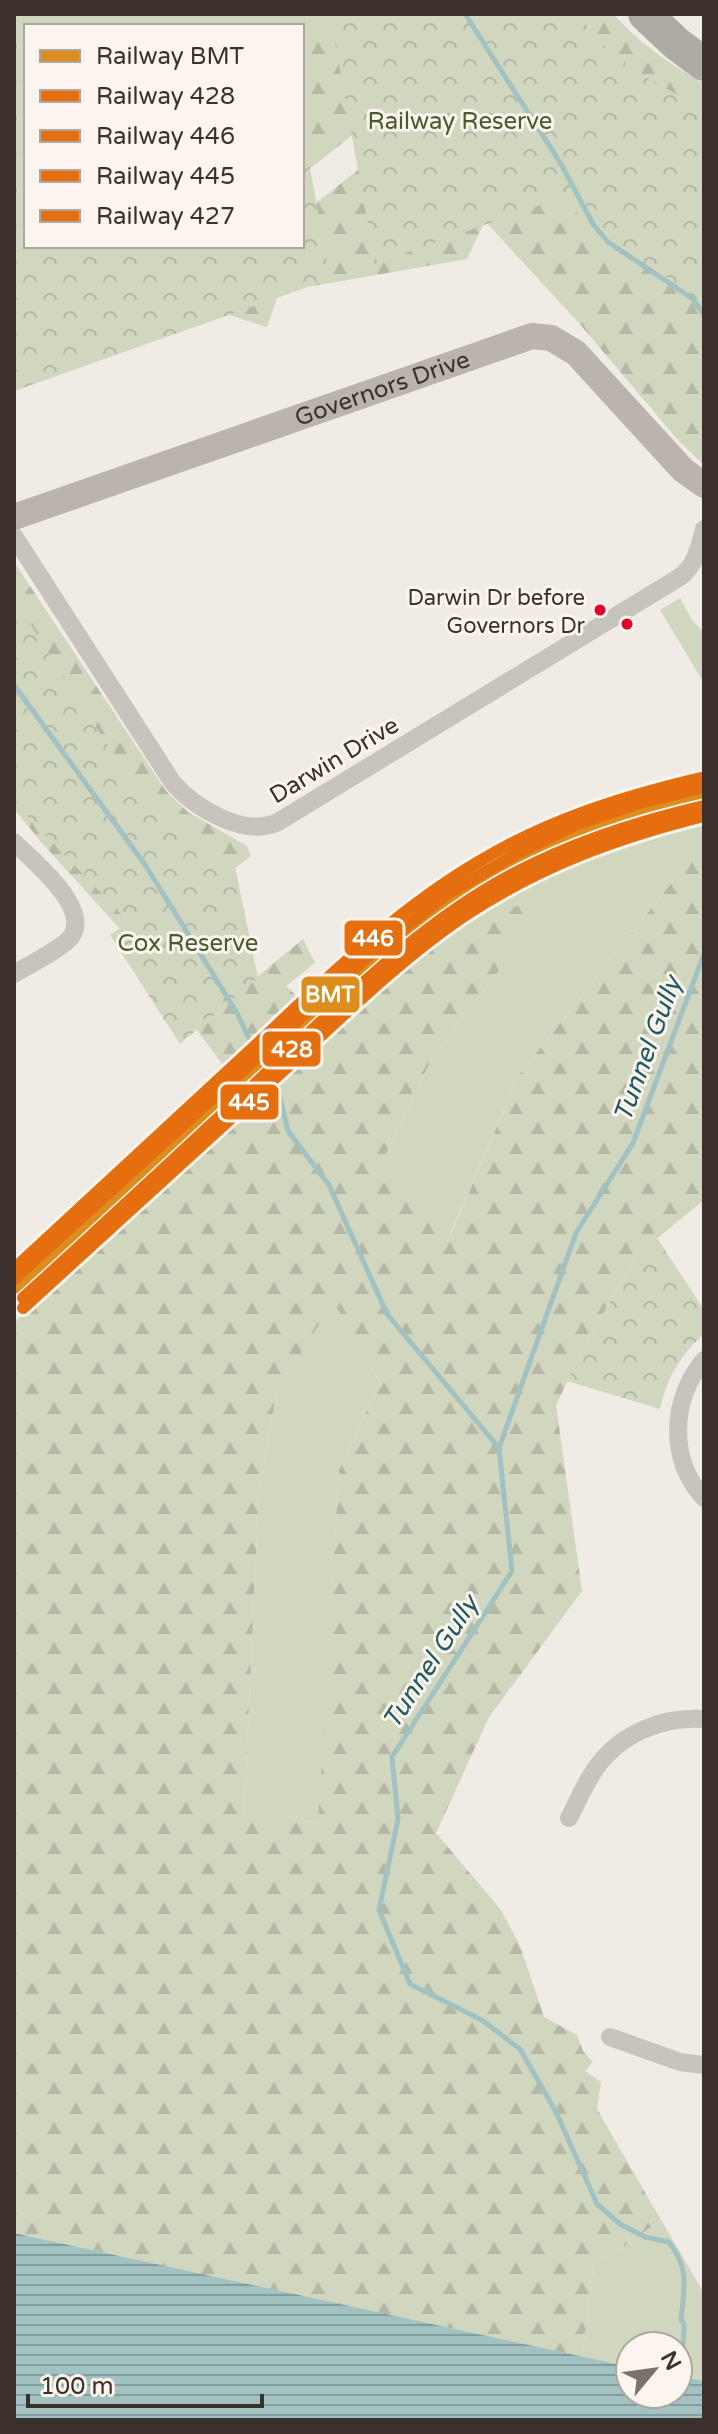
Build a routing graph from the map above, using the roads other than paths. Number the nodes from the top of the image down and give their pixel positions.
1 (645, 14) edge
2 (674, 14) edge
3 (704, 38) edge
4 (704, 64) edge
5 (704, 487) edge
6 (14, 517) edge
7 (704, 529) edge
8 (14, 536) edge
9 (14, 842) edge
10 (14, 974) edge
11 (704, 1360) edge
12 (704, 1498) edge
13 (704, 1719) edge
14 (569, 1818) dead end
15 (610, 2037) dead end
16 (704, 2065) edge

1 - 4 highway
2 - 3 highway
5 - 6 main road, Governors Drive
7 - 8 street, Darwin Drive
9 - 10 street
11 - 12 street
13 - 14 street
15 - 16 street

